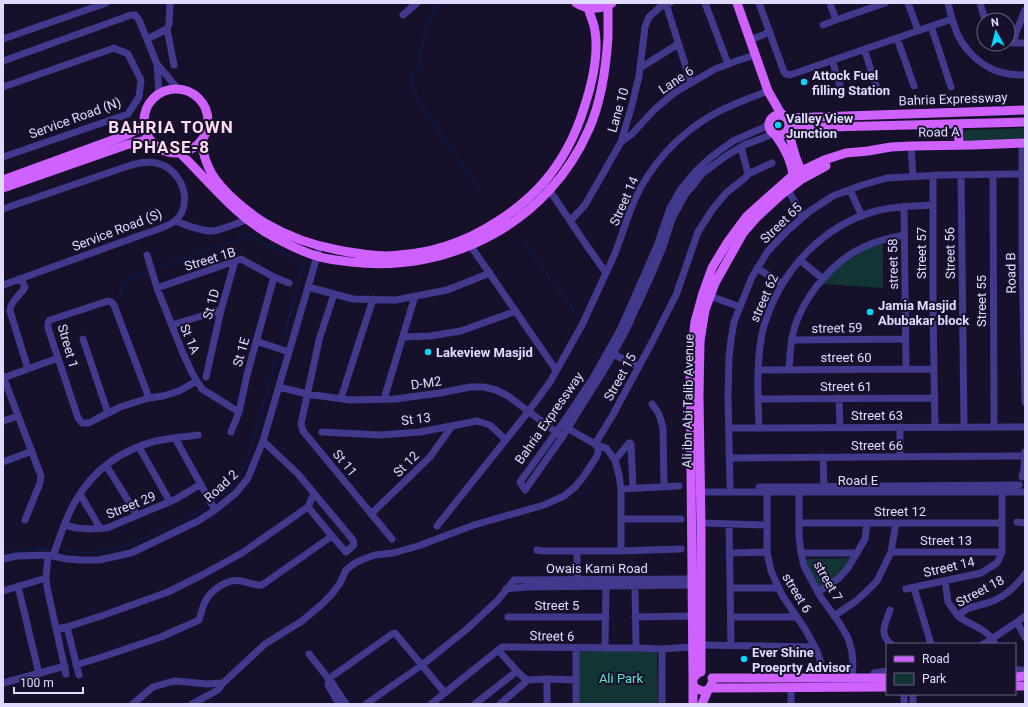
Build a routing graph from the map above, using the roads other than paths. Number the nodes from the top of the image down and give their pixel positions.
1 (106, 3) edge
2 (170, 3) edge
3 (417, 3) edge
4 (576, 3) edge
5 (705, 3) edge
6 (737, 3) edge
7 (759, 3) edge
8 (830, 3) edge
9 (885, 3) edge
10 (908, 3) edge
11 (948, 3) edge
12 (610, 4) edge
13 (668, 4) edge
14 (866, 6) edge
15 (588, 8) junction
16 (1025, 10) edge
17 (403, 15) dead end
18 (952, 19) junction
19 (836, 20) junction
20 (823, 25) dead end
21 (931, 26) junction
22 (167, 29) junction
23 (918, 30) junction
24 (1017, 30) edge
25 (770, 32) junction
26 (898, 38) junction
27 (3, 39) edge
28 (147, 39) junction
29 (750, 40) junction
30 (678, 44) junction
31 (864, 49) junction
32 (755, 55) junction
33 (3, 60) edge
34 (832, 60) junction
35 (157, 64) junction
36 (728, 64) junction
37 (174, 65) dead end
38 (640, 68) junction
39 (1025, 75) edge
40 (691, 83) junction
41 (914, 86) dead end
42 (3, 87) edge
43 (950, 87) dead end
44 (177, 88) junction
45 (768, 91) junction
46 (878, 91) dead end
47 (842, 92) dead end
48 (159, 93) junction
49 (1009, 110) junction
50 (1025, 110) edge
51 (785, 117) junction
52 (770, 120) junction
53 (1025, 122) edge
54 (1010, 123) junction
55 (958, 124) junction
56 (144, 125) junction
57 (789, 129) junction
58 (775, 135) junction
59 (149, 139) junction
60 (201, 142) junction
61 (621, 142) junction
62 (1023, 143) edge
63 (959, 145) junction
64 (911, 146) junction
65 (741, 147) junction
66 (180, 153) junction
67 (854, 153) joint
68 (3, 157) edge
69 (772, 163) dead end
70 (748, 174) junction
71 (1022, 174) junction
72 (800, 175) junction
73 (933, 175) junction
74 (961, 175) junction
75 (993, 175) junction
76 (913, 176) junction
77 (3, 180) edge
78 (546, 187) junction
79 (791, 187) junction
80 (3, 188) edge
81 (850, 190) junction
82 (933, 205) junction
83 (904, 206) junction
84 (3, 209) edge
85 (862, 216) junction
86 (803, 217) junction
87 (250, 218) junction
88 (176, 221) junction
89 (570, 221) junction
90 (904, 235) junction
91 (469, 242) junction
92 (320, 246) junction
93 (147, 255) dead end
94 (317, 256) junction
95 (800, 260) junction
96 (235, 261) junction
97 (757, 268) junction
98 (490, 273) junction
99 (606, 273) junction
100 (274, 277) junction
101 (19, 279) junction
102 (823, 279) junction
103 (289, 283) dead end
104 (782, 284) junction
105 (3, 285) edge
106 (308, 287) junction
107 (157, 288) junction
108 (334, 294) junction
109 (415, 296) junction
110 (710, 296) junction
111 (373, 299) junction
112 (740, 307) junction
113 (221, 310) junction
114 (516, 311) junction
115 (172, 325) junction
116 (403, 337) junction
117 (83, 339) dead end
118 (905, 339) junction
119 (792, 340) junction
120 (256, 341) junction
121 (289, 352) junction
122 (613, 354) junction
123 (58, 358) junction
124 (1024, 363) edge
125 (639, 367) junction
126 (28, 369) junction
127 (906, 369) junction
128 (934, 369) junction
129 (556, 370) junction
130 (758, 370) junction
131 (789, 370) junction
132 (206, 377) dead end
133 (3, 378) edge
134 (197, 381) junction
135 (279, 387) junction
136 (307, 394) junction
137 (149, 398) junction
138 (341, 398) junction
139 (839, 398) junction
140 (935, 398) junction
141 (384, 399) junction
142 (758, 399) junction
143 (1025, 402) edge
144 (652, 404) dead end
145 (239, 412) junction
146 (528, 412) junction
147 (108, 413) junction
148 (18, 416) junction
149 (3, 421) edge
150 (452, 426) junction
151 (565, 427) junction
152 (840, 427) junction
153 (900, 427) junction
154 (935, 427) junction
155 (964, 427) junction
156 (994, 427) junction
157 (1025, 427) edge
158 (729, 428) junction
159 (759, 428) junction
160 (232, 432) dead end
161 (322, 432) dead end
162 (198, 435) dead end
163 (560, 435) junction
164 (176, 438) junction
165 (506, 440) junction
166 (263, 441) junction
167 (595, 444) junction
168 (139, 447) junction
169 (32, 451) junction
170 (1025, 451) edge
171 (1025, 456) edge
172 (824, 457) junction
173 (900, 457) junction
174 (729, 458) junction
175 (615, 460) junction
176 (3, 462) edge
177 (106, 465) junction
178 (1023, 477) edge
179 (201, 484) junction
180 (1019, 485) junction
181 (664, 486) junction
182 (679, 486) dead end
183 (824, 487) junction
184 (633, 488) junction
185 (730, 488) junction
186 (621, 489) junction
187 (696, 490) junction
188 (767, 492) junction
189 (799, 492) junction
190 (1025, 492) edge
191 (314, 493) junction
192 (1002, 493) junction
193 (80, 494) junction
194 (170, 502) junction
195 (308, 507) junction
196 (215, 510) junction
197 (371, 514) junction
198 (137, 515) junction
199 (621, 519) junction
200 (680, 519) dead end
201 (25, 520) dead end
202 (701, 523) junction
203 (799, 523) junction
204 (867, 523) junction
205 (896, 523) junction
206 (1002, 523) junction
207 (65, 524) junction
208 (729, 524) junction
209 (767, 525) junction
210 (437, 526) dead end
211 (100, 528) junction
212 (332, 536) junction
213 (392, 539) dead end
214 (681, 549) dead end
215 (537, 550) dead end
216 (577, 551) junction
217 (621, 551) junction
218 (767, 552) junction
219 (892, 552) junction
220 (1002, 552) junction
221 (730, 553) junction
222 (801, 553) junction
223 (857, 553) junction
224 (50, 556) junction
225 (3, 559) edge
226 (1025, 574) edge
227 (46, 578) junction
228 (945, 581) junction
229 (692, 582) junction
230 (578, 583) junction
231 (18, 586) junction
232 (606, 586) junction
233 (635, 586) junction
234 (730, 588) junction
235 (779, 588) junction
236 (914, 588) junction
237 (906, 589) dead end
238 (3, 591) edge
239 (818, 592) junction
240 (890, 610) dead end
241 (692, 616) junction
242 (834, 616) junction
243 (958, 616) junction
244 (1025, 616) edge
245 (508, 617) dead end
246 (606, 617) junction
247 (636, 617) junction
248 (797, 617) junction
249 (731, 618) junction
250 (1017, 622) junction
251 (67, 627) junction
252 (56, 629) junction
253 (1025, 637) edge
254 (994, 641) edge
255 (890, 643) edge
256 (931, 643) edge
257 (731, 645) junction
258 (696, 646) junction
259 (815, 647) junction
260 (576, 648) junction
261 (605, 648) junction
262 (636, 648) junction
263 (662, 649) junction
264 (498, 650) junction
265 (309, 654) dead end
266 (76, 665) junction
267 (422, 666) junction
268 (517, 671) junction
269 (886, 671) edge
270 (701, 672) junction
271 (38, 674) junction
272 (79, 675) dead end
273 (332, 677) junction
274 (712, 678) junction
275 (821, 678) junction
276 (852, 678) junction
277 (874, 678) junction
278 (886, 678) edge
279 (547, 679) junction
280 (528, 680) junction
281 (577, 680) junction
282 (693, 682) junction
283 (222, 683) junction
284 (3, 684) edge
285 (886, 686) edge
286 (709, 689) junction
287 (446, 693) junction
288 (791, 693) dead end
289 (133, 704) edge
290 (192, 704) edge
291 (338, 704) edge
292 (346, 704) edge
293 (366, 704) edge
294 (431, 704) edge
295 (475, 704) edge
296 (500, 704) edge
297 (547, 704) edge
298 (576, 704) edge
299 (662, 704) edge
300 (693, 704) edge
301 (702, 704) edge
302 (791, 704) edge

1 - 27 street
2 - 22 street
3 - 17 street
4 - 15 main road
5 - 36 street
6 - 29 main road
7 - 25 street
8 - 19 street
9 - 14 street
10 - 23 street
11 - 18 street
12 - 15 main road
12 - 78 main road
13 - 30 street
13 - 38 street, Lane 10
14 - 19 street
15 - 78 main road
16 - 24 street
18 - 21 street
18 - 39 street
19 - 20 street
21 - 23 street
21 - 43 street
22 - 28 street
22 - 37 street
23 - 26 street
25 - 29 street
25 - 34 street
26 - 31 street
26 - 41 street
28 - 33 street
28 - 35 street
29 - 32 main road
30 - 38 street
30 - 40 street
31 - 34 street
31 - 46 street
32 - 36 street, Lane 6
32 - 45 main road
34 - 47 street
35 - 44 street
35 - 48 street
36 - 40 street, Lane 6
38 - 61 street, Lane 10
40 - 61 street, Lane 6
42 - 68 street, Service Road (N)
44 - 48 main road
44 - 60 main road
45 - 51 main road
45 - 52 main road
45 - 99 street, Street 14
48 - 56 main road
49 - 50 main road, Bahria Expressway
49 - 51 main road, Bahria Expressway
49 - 54 main road
51 - 52 main road
51 - 57 main road
52 - 58 main road
52 - 151 street, Bahria Expressway
53 - 54 main road, Bahria Expressway
54 - 55 main road, Bahria Expressway
55 - 57 main road, Bahria Expressway
55 - 63 main road
56 - 59 main road
56 - 77 main road
57 - 58 main road
57 - 72 main road
58 - 65 street, Bahria Expressway
58 - 72 main road
59 - 66 main road
59 - 80 main road
60 - 66 main road
60 - 87 main road
61 - 89 street, Lane 10
62 - 63 main road, Road A
62 - 71 street, Road B
63 - 64 main road, Road A
64 - 67 main road, Road A
64 - 76 street
65 - 70 street
65 - 122 street, Bahria Expressway
66 - 87 main road
67 - 72 main road, Ali ibn Abi Talib Avenue
69 - 70 street, Street 15
70 - 125 street, Street 15
71 - 75 street, Street 65
71 - 124 street, Road B
72 - 79 main road
72 - 187 main road, Ali ibn Abi Talib Avenue
73 - 74 street, Street 65
73 - 76 street, Street 65
73 - 82 street, Street 57
74 - 75 street, Street 65
74 - 155 street, Street 56
75 - 156 street, Street 55
76 - 81 street, Street 65
78 - 89 street
78 - 91 main road
79 - 86 street
79 - 110 main road, Ali ibn Abi Talib Avenue
81 - 85 street
81 - 86 street, Street 65
82 - 83 street, street 62
82 - 128 street, Street 57
83 - 85 street, street 62
83 - 90 street, street 58
84 - 88 street, Service Road (S)
85 - 95 street, street 62
86 - 97 street, Street 65
87 - 88 street
87 - 92 main road
87 - 94 main road
88 - 101 street, Service Road (S)
89 - 99 street
90 - 102 street
90 - 118 street, street 58
91 - 92 main road
91 - 94 main road
91 - 98 street
92 - 94 street, Road 2
93 - 107 street, St 1A
94 - 106 street, Road 2
95 - 102 street
95 - 104 street, street 62
96 - 100 street, Street 1B
96 - 107 street, Street 1B
96 - 113 street, St 1D
97 - 104 street
97 - 112 street, Street 65
98 - 109 street
98 - 114 street
99 - 129 street, Street 14
100 - 103 street, Street 1B
100 - 120 street, St 1E
101 - 105 street, Service Road (S)
101 - 126 street
102 - 119 street
104 - 130 street, street 62
106 - 108 street
106 - 121 street, Road 2
107 - 115 street, St 1A
108 - 111 street
108 - 136 street, St 11
109 - 111 street
109 - 116 street
110 - 112 street
110 - 187 main road, Ali ibn Abi Talib Avenue
111 - 138 street
112 - 158 street, Street 65
113 - 115 street
113 - 132 street, St 1D
114 - 116 street
114 - 129 street
115 - 134 street, St 1A
116 - 141 street
117 - 147 street
118 - 119 street, street 59
118 - 127 street, street 58
119 - 131 street
120 - 121 street
120 - 145 street, St 1E
121 - 135 street, Road 2
122 - 125 street
122 - 151 street, Bahria Expressway
123 - 126 street
123 - 137 street, Street 1
123 - 147 street, Street 1
124 - 143 street, Road B
125 - 167 street, Street 15
126 - 133 street
127 - 128 street, street 60
127 - 131 street, street 60
128 - 140 street, Street 57
129 - 146 street, Street 14
130 - 131 street, street 60
130 - 142 street, street 62
133 - 148 street
134 - 137 street, Street 1
134 - 145 street, St 1A
135 - 136 street, D-M2
135 - 166 street, Road 2
136 - 138 street, D-M2
136 - 197 street, St 11
137 - 147 street, Street 1
138 - 141 street, D-M2
139 - 140 street, Street 61
139 - 142 street, Street 61
139 - 152 street
140 - 154 street, Street 57
141 - 146 street, D-M2
142 - 159 street, street 62
144 - 181 street
145 - 160 street, St 1E
146 - 163 street, D-M2
146 - 165 street, Street 14
148 - 149 street
148 - 169 street
150 - 161 street, St 13
150 - 165 street, St 13
150 - 197 street, St 12
151 - 163 street, Bahria Expressway
151 - 167 street
152 - 153 street, Street 63
152 - 159 street, Street 63
153 - 154 street, Street 63
153 - 173 street
154 - 155 street, Street 63
155 - 156 street, Street 63
156 - 157 street, Street 63
158 - 159 street, Street 63
158 - 174 street, Street 65
162 - 164 street
163 - 163 street, Bahria Expressway
164 - 168 street
164 - 179 street
165 - 210 street, Street 14
166 - 191 street
166 - 196 street, Road 2
167 - 175 street
167 - 283 street
168 - 177 street
168 - 194 street
169 - 176 street
169 - 201 street
170 - 171 street
171 - 173 street, Street 66
171 - 178 street
172 - 173 street, Street 66
172 - 174 street, Street 66
172 - 183 street
174 - 185 street, Street 65
175 - 184 street
175 - 186 street
177 - 193 street
177 - 198 street
178 - 180 street
179 - 194 street, Street 29
179 - 196 street
180 - 183 street, Road E
180 - 190 street
181 - 182 street
181 - 184 street
183 - 185 street, Road E
184 - 186 street
185 - 187 street, Road E
186 - 199 street
187 - 188 street, Road E
187 - 202 main road, Ali ibn Abi Talib Avenue
187 - 229 main road, Ali ibn Abi Talib Avenue
188 - 189 street, Road E
188 - 209 street, street 6
189 - 192 street, Road E
189 - 203 street, street 7
190 - 192 street, Road E
191 - 195 street
191 - 212 street
192 - 206 street
193 - 207 street
193 - 211 street
194 - 198 street, Street 29
195 - 212 street
195 - 251 street
196 - 224 street, Road 2
197 - 213 street, St 11
198 - 211 street, Street 29
199 - 200 street
199 - 217 street
202 - 208 street
202 - 258 main road, Ali ibn Abi Talib Avenue
203 - 204 street, Street 12
203 - 222 street, street 7
204 - 205 street, Street 12
204 - 223 street
205 - 206 street, Street 12
205 - 219 street
206 - 220 street
207 - 211 street, Street 29
207 - 224 street
208 - 209 street
208 - 221 street
209 - 218 street, street 6
212 - 266 street
214 - 217 street
215 - 216 street
216 - 217 street
216 - 230 street
218 - 221 street
218 - 235 street, street 6
219 - 220 street, Street 13
219 - 242 street
220 - 228 street, Street 14
221 - 234 street
222 - 223 street
222 - 239 street, street 7
223 - 239 street
224 - 225 street, Road 2
224 - 227 street
226 - 243 street, Street 18
227 - 231 street
227 - 252 street
228 - 236 street, Street 14
228 - 243 street
229 - 230 street, Owais Karni Road
229 - 233 street, Owais Karni Road
229 - 241 main road, Ali ibn Abi Talib Avenue
230 - 232 street, Owais Karni Road
230 - 267 street, Owais Karni Road
231 - 238 street
231 - 271 street
232 - 233 street, Owais Karni Road
232 - 246 street
233 - 247 street
234 - 235 street
234 - 249 street
235 - 248 street, street 6
236 - 237 street, Street 14
236 - 256 street
239 - 242 street, street 7
240 - 255 street
241 - 247 street
241 - 258 main road, Ali ibn Abi Talib Avenue
242 - 276 street, street 7
243 - 254 street, Street 18
244 - 250 street
245 - 246 street, Street 5
246 - 261 street
247 - 262 street
248 - 249 street
248 - 259 street, street 6
249 - 257 street
250 - 253 street
250 - 254 street
251 - 252 street
251 - 266 street
252 - 271 street
257 - 258 street, Street 6
257 - 259 street, Street 6
258 - 263 street, Street 6
258 - 270 main road, Ali ibn Abi Talib Avenue
258 - 282 main road, Ali ibn Abi Talib Avenue
259 - 275 street, street 6
260 - 261 street, Street 6
260 - 264 street, Street 6
260 - 281 street
261 - 262 street, Street 6
262 - 263 street, Street 6
263 - 299 street
264 - 268 street
264 - 287 street
265 - 273 street
266 - 272 street
267 - 273 street
267 - 287 street
267 - 293 street, Owais Karni Road
268 - 280 street
268 - 295 street
269 - 277 street
270 - 274 main road
270 - 282 main road
271 - 284 street
273 - 291 street
273 - 292 street
274 - 275 main road
274 - 286 main road
275 - 276 main road
276 - 277 main road
277 - 278 main road
279 - 280 street
279 - 281 street
279 - 297 street
280 - 296 street
281 - 298 street
282 - 286 main road
282 - 300 main road, Ali ibn Abi Talib Avenue
283 - 289 street
283 - 290 street
285 - 286 main road
286 - 301 main road
287 - 294 street
288 - 302 street

